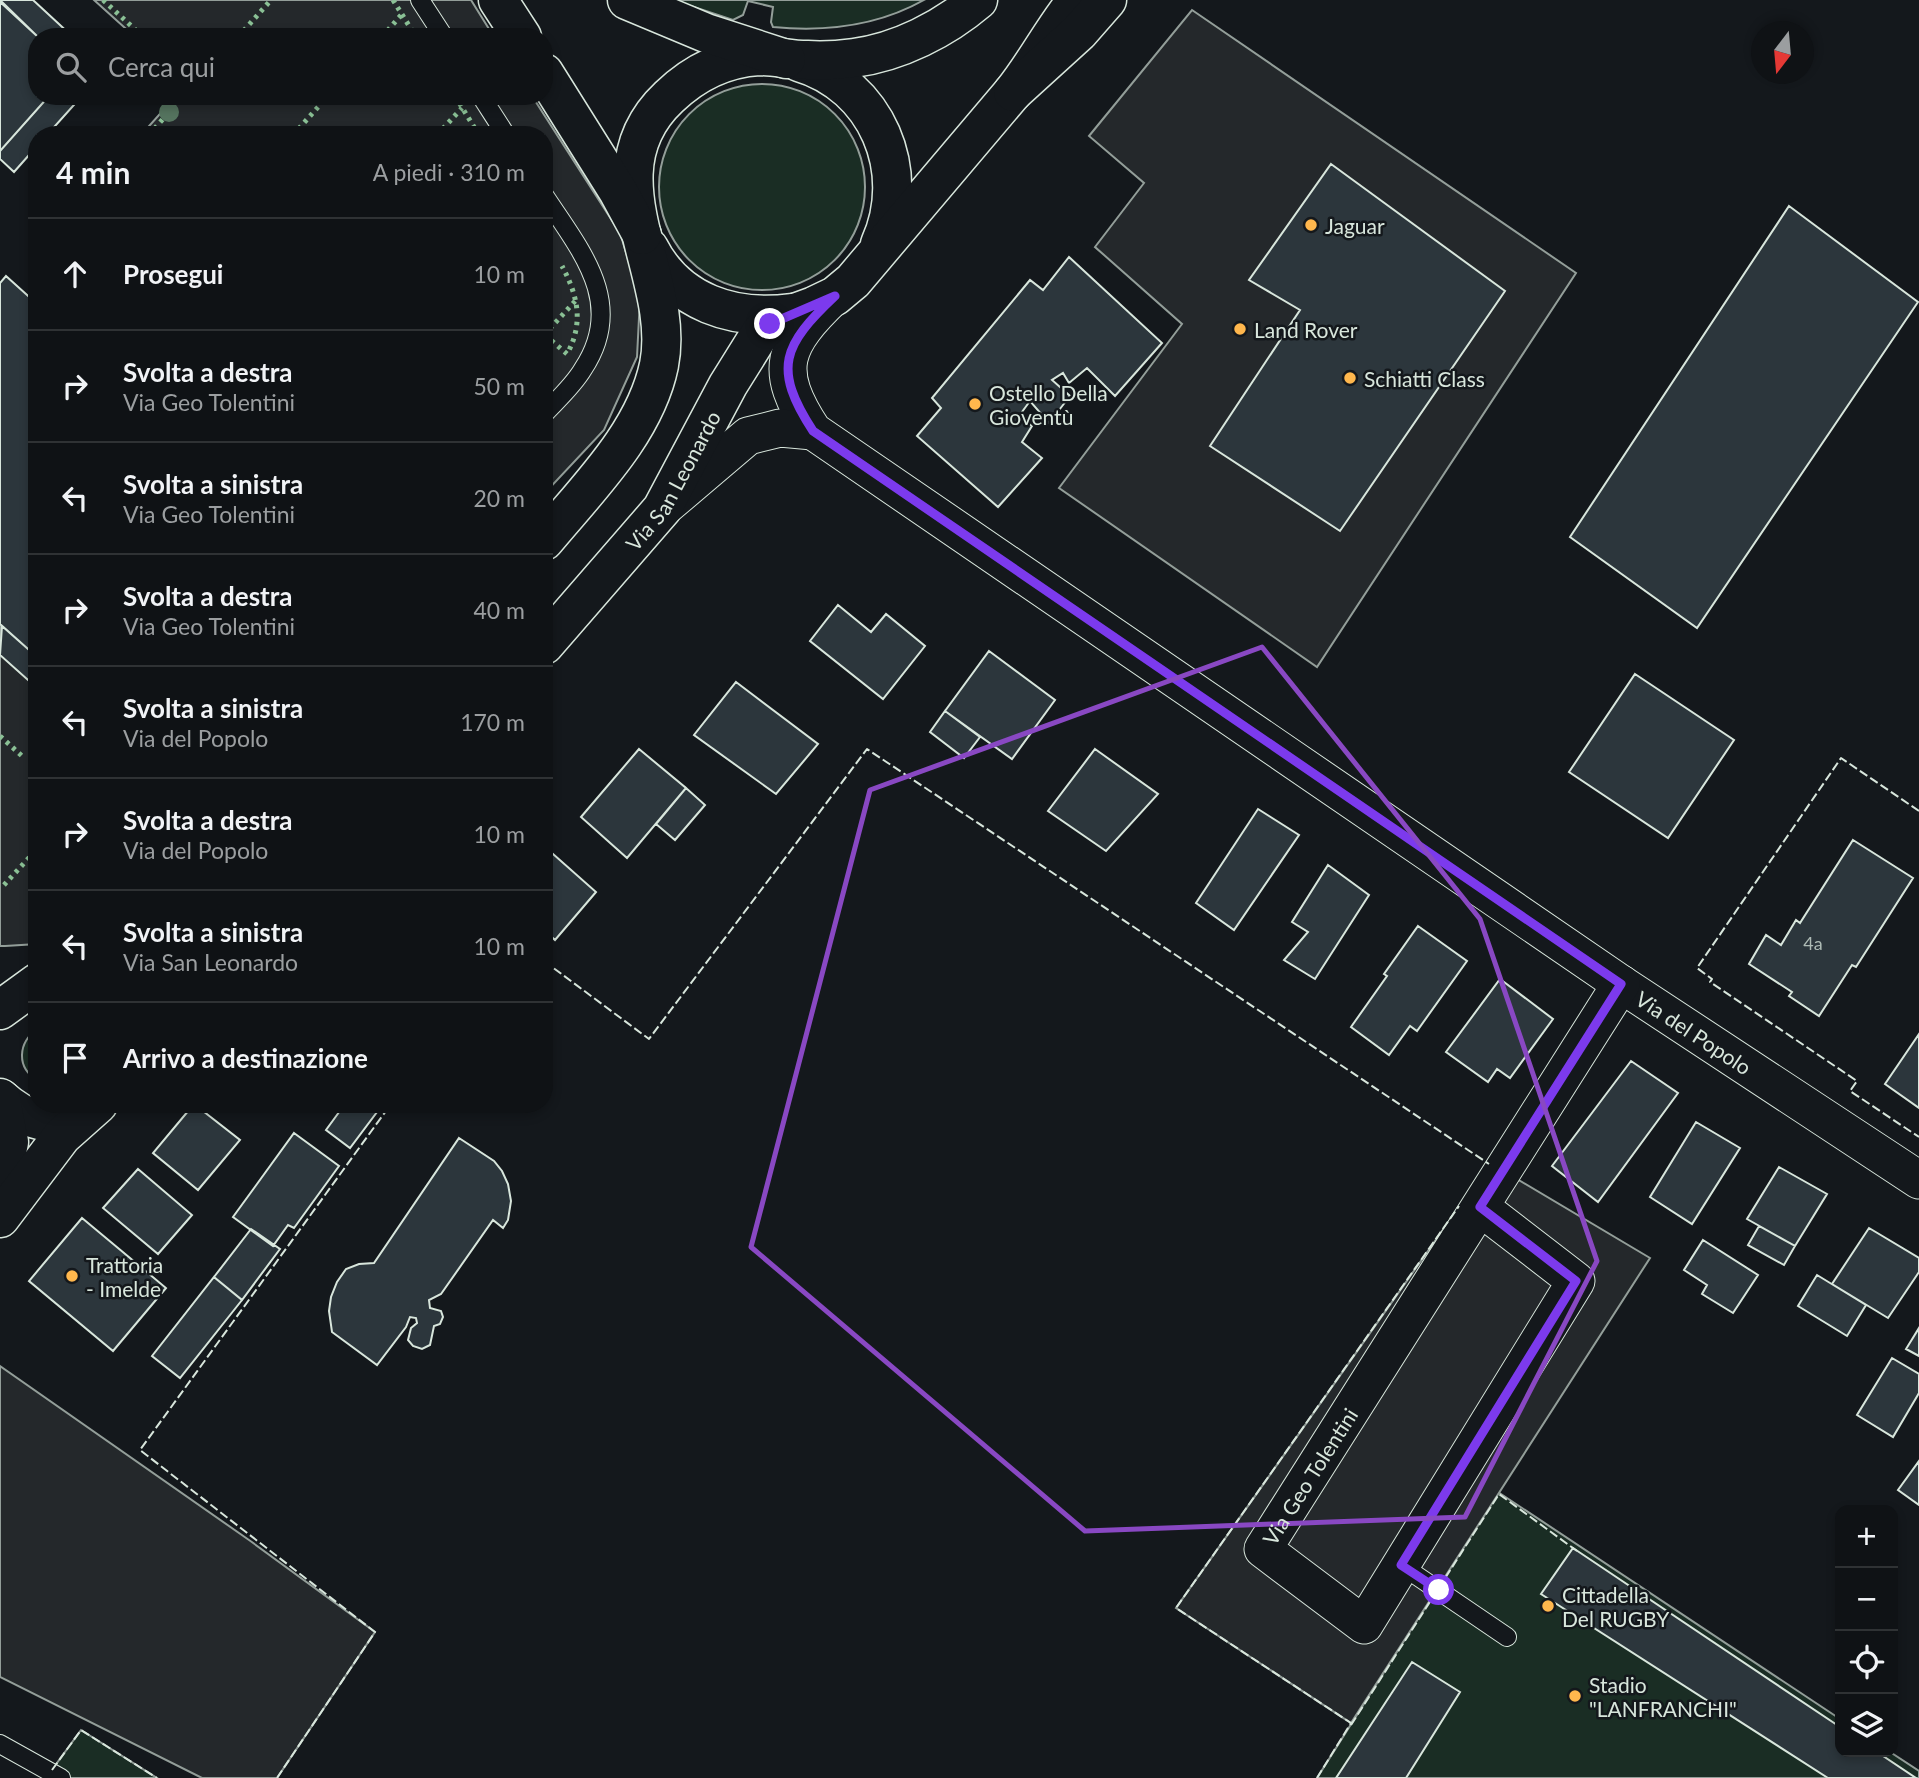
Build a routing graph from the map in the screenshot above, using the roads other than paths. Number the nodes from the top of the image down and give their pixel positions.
1 (420, 0) edge
2 (499, 0) edge
3 (627, 0) edge
4 (978, 0) edge
5 (1077, 0) edge
6 (1107, 0) edge
7 (438, 28) edge
8 (516, 28) edge
9 (786, 59) junction
10 (553, 87) edge
11 (1013, 92) junction
12 (487, 105) edge
13 (500, 126) edge
14 (553, 210) edge
15 (642, 235) junction
16 (868, 264) junction
17 (835, 296) junction
18 (792, 313) junction
19 (553, 404) edge
20 (813, 431) junction
21 (662, 509) junction
22 (553, 530) edge
23 (553, 635) edge
24 (0, 974) edge
25 (28, 980) edge
26 (1621, 984) junction
27 (28, 989) edge
28 (0, 1010) edge
29 (0, 1098) edge
30 (82, 1113) edge
31 (87, 1113) edge
32 (1919, 1180) edge
33 (0, 1186) edge
34 (1480, 1207) junction
35 (0, 1218) edge
36 (1401, 1565) junction
37 (1507, 1637) dead end
38 (0, 1744) edge
39 (61, 1778) edge

1 - 7 lane
2 - 8 main road
3 - 9 main road
4 - 9 main road, Via San Leonardo
5 - 11 main road, Via San Leonardo
6 - 11 main road
9 - 15 main road, Via San Leonardo
9 - 16 main road, Via San Leonardo
10 - 15 main road
11 - 16 main road, Via San Leonardo
12 - 13 lane
14 - 19 lane
15 - 18 main road, Via San Leonardo
15 - 22 main road, Via San Leonardo
16 - 17 main road, Via San Leonardo
17 - 18 main road, Via San Leonardo
17 - 20 street, Via del Popolo
18 - 21 main road, Via San Leonardo
20 - 21 street
20 - 26 street, Via del Popolo
21 - 23 main road, Via San Leonardo
24 - 25 main road
26 - 32 street, Via del Popolo
26 - 34 street, Via Geo Tolentini
27 - 28 main road
29 - 30 main road
29 - 33 main road
31 - 35 main road
34 - 36 street, Via Geo Tolentini
34 - 36 street, Via Geo Tolentini
36 - 37 lane
38 - 39 lane

